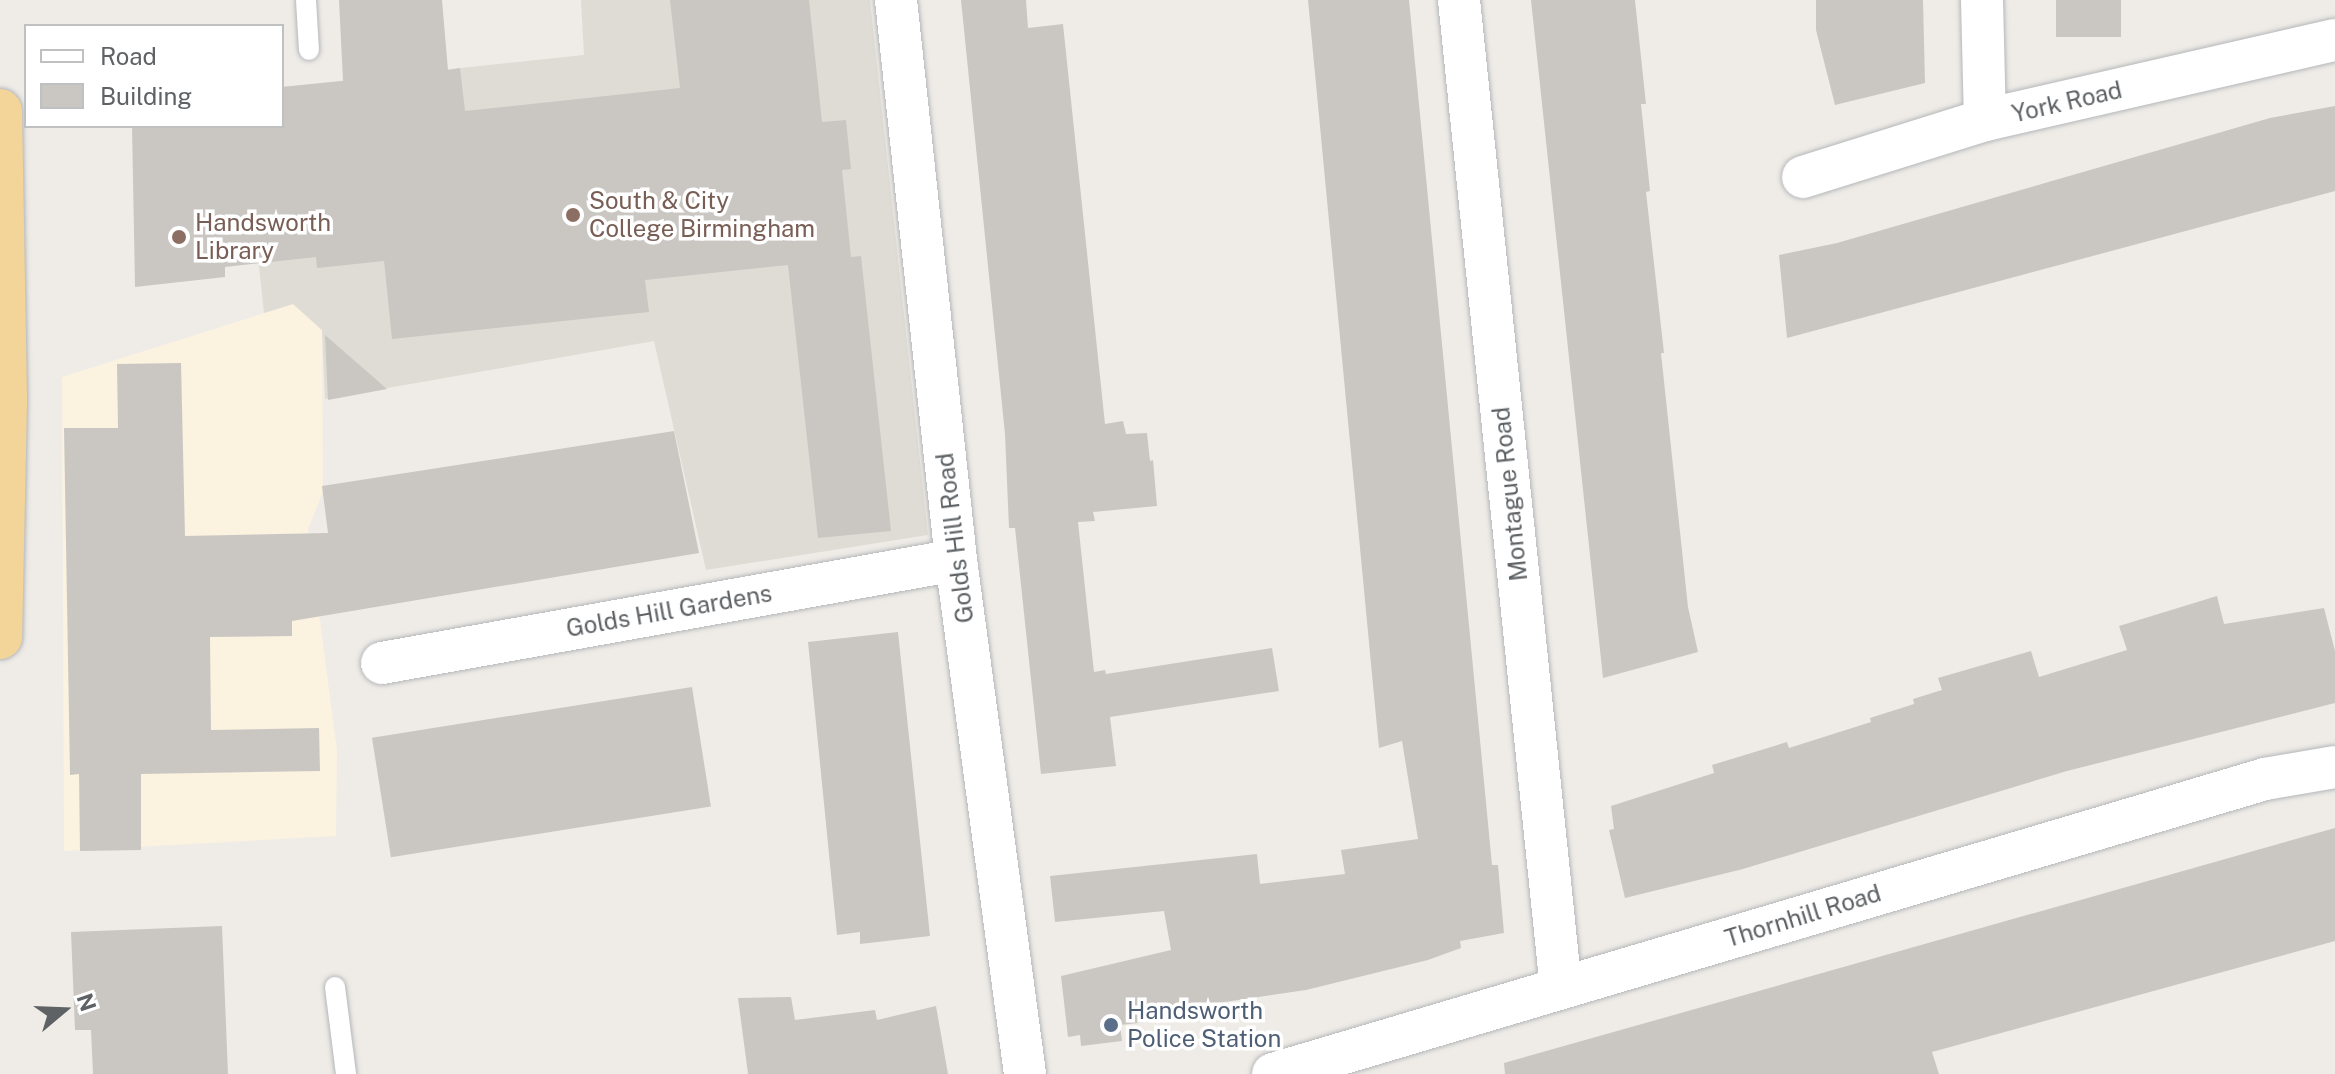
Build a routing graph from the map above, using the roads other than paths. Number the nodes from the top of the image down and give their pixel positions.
1 (306, 0) edge
2 (896, 0) edge
3 (1459, 0) edge
4 (1982, 0) edge
5 (2335, 40) edge
6 (309, 50) dead end
7 (0, 111) edge
8 (1985, 120) junction
9 (0, 163) edge
10 (1803, 177) dead end
11 (956, 560) junction
12 (0, 637) edge
13 (382, 663) dead end
14 (2335, 767) edge
15 (335, 987) dead end
16 (1561, 988) junction
17 (346, 1074) edge
18 (1025, 1074) edge
19 (1273, 1074) edge

1 - 6 lane
2 - 11 street, Golds Hill Road
3 - 16 street, Montague Road
4 - 8 street
5 - 8 street, York Road
7 - 9 highway
8 - 10 street, York Road
9 - 12 highway
11 - 13 street, Golds Hill Gardens
11 - 18 street, Golds Hill Road
14 - 16 street, Thornhill Road
15 - 17 lane
16 - 19 street, Thornhill Road

